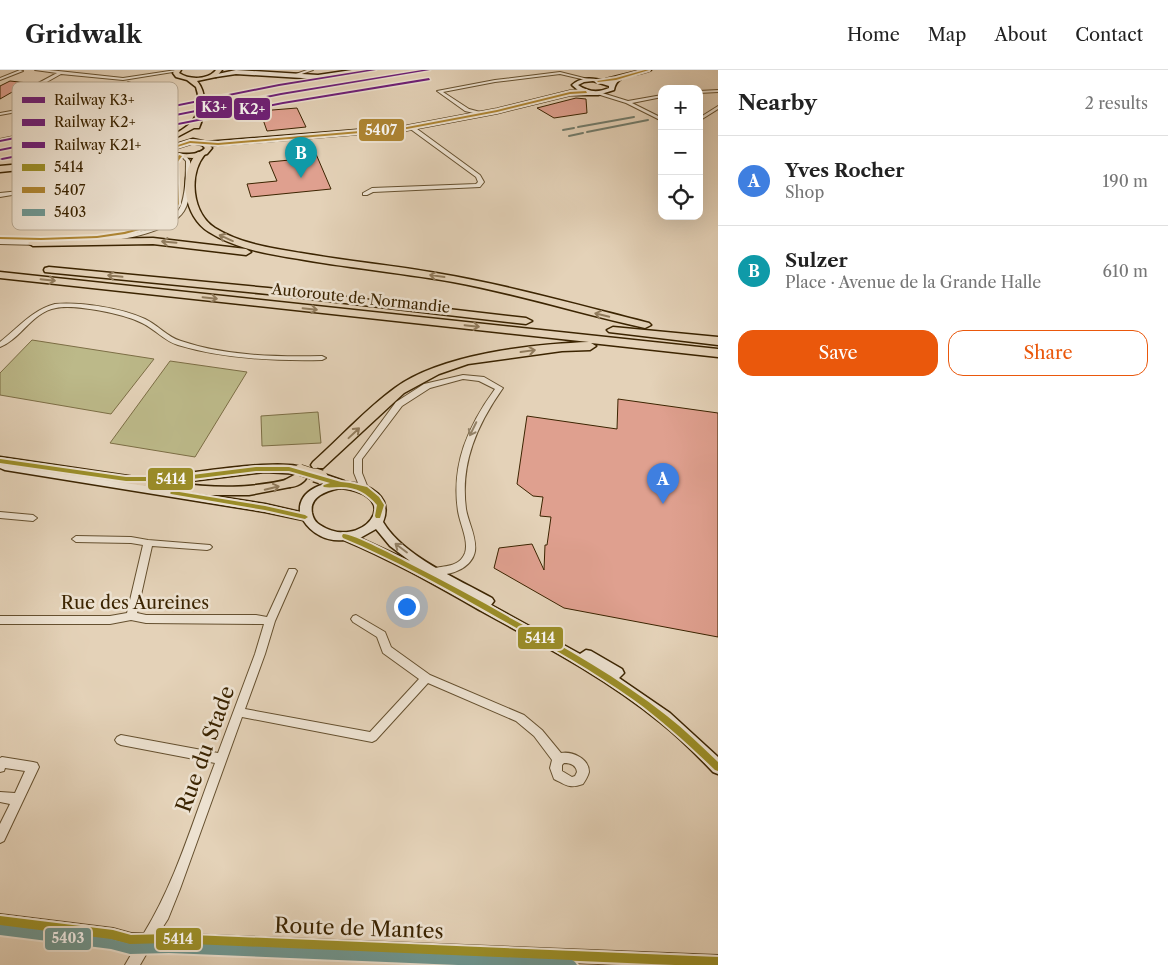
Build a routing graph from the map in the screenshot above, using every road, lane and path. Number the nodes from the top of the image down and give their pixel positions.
1 (28, 70) edge
2 (36, 70) edge
3 (96, 70) edge
4 (227, 70) edge
5 (356, 70) edge
6 (362, 70) edge
7 (648, 70) edge
8 (13, 71) edge
9 (21, 71) edge
10 (60, 72) junction
11 (177, 72) edge
12 (217, 72) edge
13 (308, 73) edge
14 (295, 75) joint
15 (88, 76) junction
16 (574, 76) junction
17 (111, 78) junction
18 (209, 78) junction
19 (0, 79) edge
20 (189, 79) junction
21 (590, 80) junction
22 (616, 80) junction
23 (127, 81) junction
24 (598, 81) junction
25 (43, 82) edge
26 (114, 82) edge
27 (123, 82) edge
28 (577, 85) junction
29 (611, 88) junction
30 (586, 92) junction
31 (703, 92) edge
32 (718, 92) edge
33 (570, 93) junction
34 (599, 93) junction
35 (658, 97) edge
36 (201, 100) junction
37 (626, 102) junction
38 (718, 107) edge
39 (467, 110) junction
40 (482, 114) junction
41 (199, 117) junction
42 (468, 117) junction
43 (703, 117) edge
44 (658, 118) edge
45 (411, 127) junction
46 (197, 129) junction
47 (178, 135) edge
48 (182, 143) junction
49 (204, 148) junction
50 (178, 150) edge
51 (178, 152) edge
52 (178, 153) edge
53 (365, 194) dead end
54 (178, 214) edge
55 (150, 230) edge
56 (0, 242) edge
57 (33, 243) junction
58 (322, 261) junction
59 (0, 265) edge
60 (0, 275) edge
61 (0, 345) edge
62 (714, 347) edge
63 (322, 358) dead end
64 (477, 360) junction
65 (399, 404) junction
66 (0, 462) edge
67 (319, 471) junction
68 (297, 477) junction
69 (126, 479) junction
70 (340, 484) junction
71 (364, 488) junction
72 (0, 515) edge
73 (305, 517) junction
74 (33, 518) dead end
75 (377, 521) junction
76 (345, 536) junction
77 (76, 539) dead end
78 (148, 543) junction
79 (207, 547) dead end
80 (292, 570) dead end
81 (435, 571) junction
82 (131, 616) junction
83 (356, 619) dead end
84 (0, 620) edge
85 (270, 621) junction
86 (426, 678) junction
87 (239, 712) junction
88 (121, 740) dead end
89 (718, 757) edge
90 (221, 759) junction
91 (559, 760) dead end
92 (0, 767) edge
93 (718, 767) edge
94 (0, 797) edge
95 (18, 799) junction
96 (0, 837) edge
97 (0, 921) edge
98 (148, 940) junction
99 (718, 962) edge
100 (132, 965) edge

1 - 9 street
2 - 10 street
3 - 15 street
4 - 14 street
5 - 13 street
6 - 13 street
7 - 22 street
8 - 9 street
8 - 19 street
10 - 15 street
10 - 25 street
11 - 20 main road
11 - 23 street
12 - 13 street
12 - 18 main road
13 - 14 street
15 - 17 street
16 - 21 street
16 - 28 street
16 - 39 street
17 - 23 street
17 - 26 street
18 - 20 main road
18 - 36 main road
20 - 36 main road
21 - 24 street
21 - 28 street
22 - 24 street
22 - 29 street
23 - 27 street
24 - 29 street
28 - 30 street
28 - 33 street
29 - 34 street
29 - 37 street
30 - 33 street
30 - 34 street
31 - 32 street
33 - 40 street
34 - 37 street
35 - 37 street
36 - 41 main road
37 - 44 street
38 - 43 street
39 - 40 street
39 - 42 street
40 - 42 street
41 - 46 main road
41 - 47 main road
42 - 45 street
45 - 49 street
45 - 53 street
46 - 48 main road
46 - 49 main road
48 - 49 main road
48 - 50 main road
49 - 51 main road
58 -> 49 highway
52 - 54 street
55 - 57 street
56 - 57 street
58 -> 57 highway
62 -> 58 highway
62 -> 59 highway, Autoroute de Normandie
60 -> 62 highway, Autoroute de Normandie
61 - 63 street
64 -> 62 highway
64 - 65 highway
67 -> 64 highway
65 - 71 street
65 -> 81 street
66 - 69 main road
66 - 73 street
67 - 68 main road, bridge
67 - 70 main road
68 - 69 main road
69 -> 68 main road
70 - 71 street
70 - 73 street
71 - 75 street
72 - 74 street
73 - 76 street
75 - 76 street
81 -> 75 street
76 - 93 street
77 - 78 street
78 - 79 street
78 - 82 street
80 - 85 street, Rue du Stade
81 - 89 street
82 - 84 street, Rue des Aureines
82 - 85 street, Rue des Aureines
83 - 86 street
85 - 87 street, Rue du Stade
86 - 87 street
86 - 91 street
87 - 90 street, Rue du Stade
88 - 90 street
90 - 98 street, Rue du Stade
92 - 95 street
94 - 95 street
95 - 96 street
97 - 98 street, Route de Mantes
98 - 99 street, Route de Mantes
98 - 100 street, Rue du Stade

